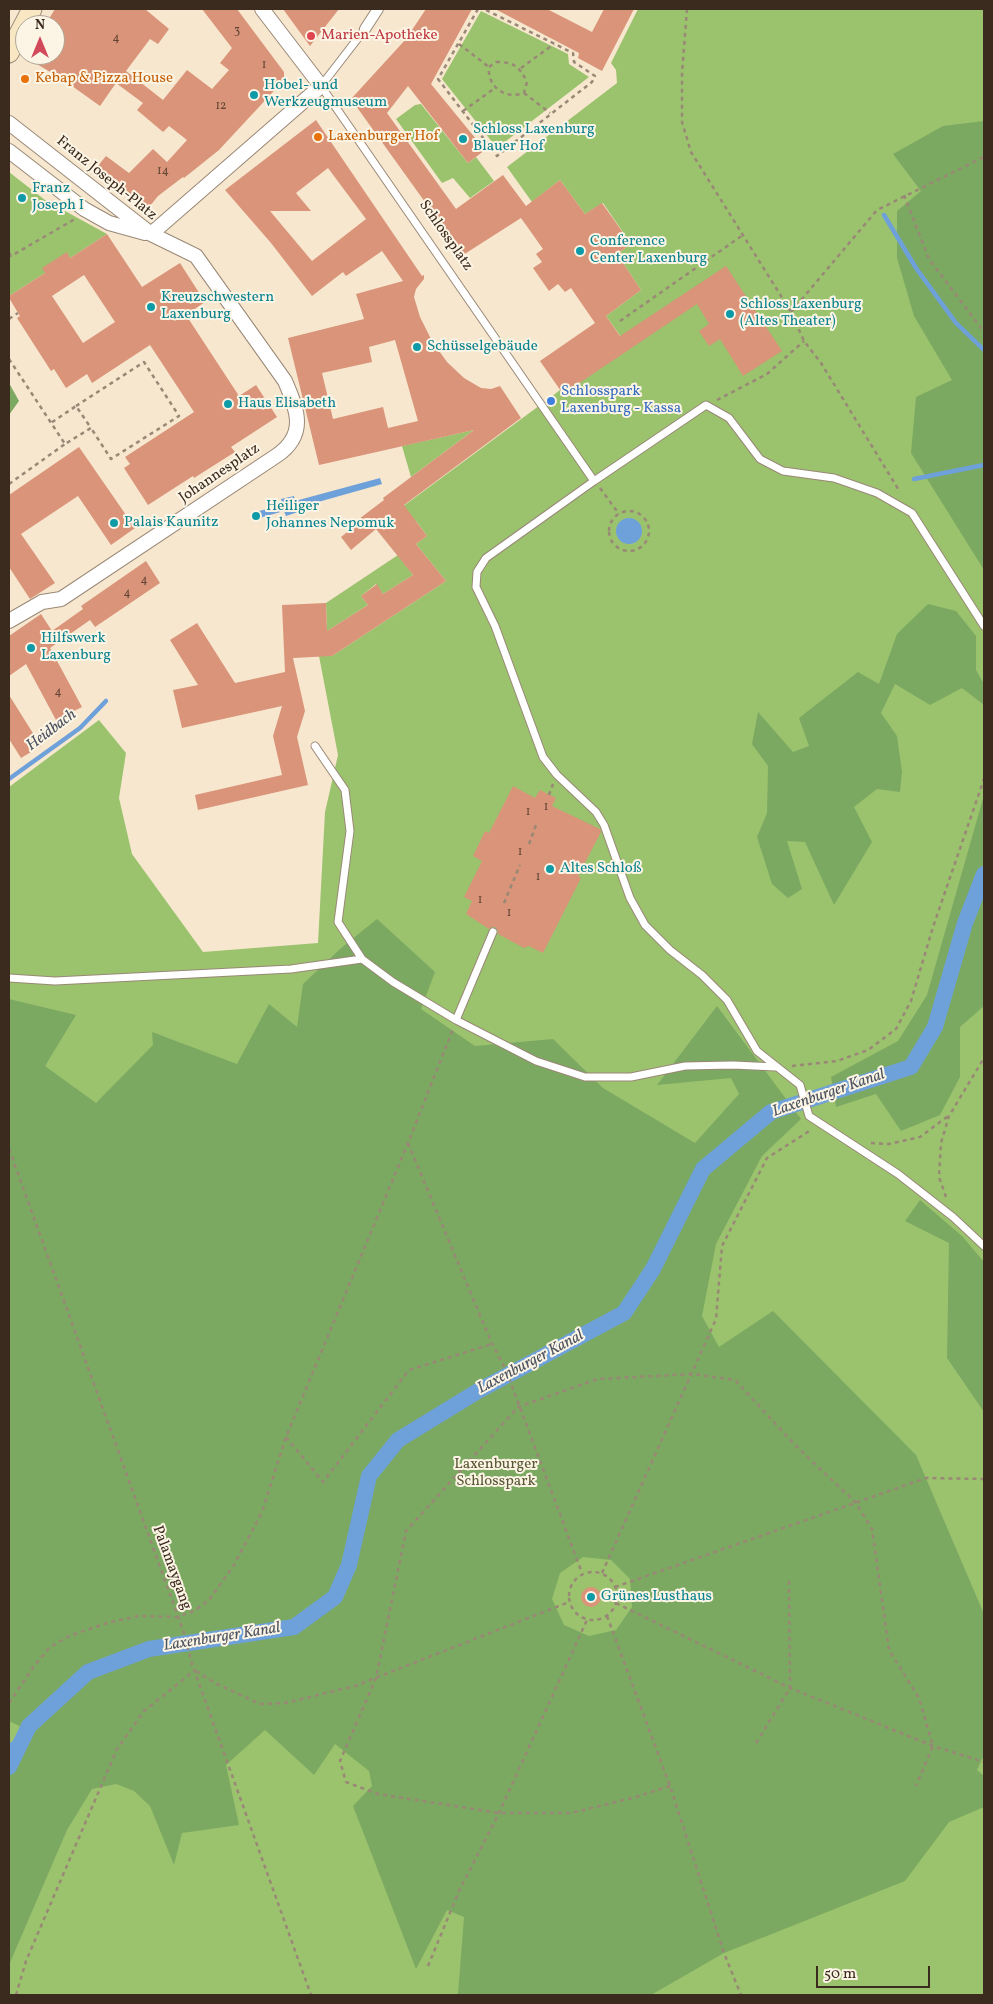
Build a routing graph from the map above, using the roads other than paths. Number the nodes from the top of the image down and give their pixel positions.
1 (32, 9) edge
2 (262, 9) edge
3 (378, 9) edge
4 (365, 30) joint
5 (9, 52) edge
6 (321, 86) junction
7 (9, 123) edge
8 (9, 151) edge
9 (151, 234) junction
10 (594, 481) junction
11 (9, 622) edge
12 (984, 626) edge
13 (316, 746) dead end
14 (492, 932) dead end
15 (362, 960) junction
16 (9, 978) edge
17 (456, 1020) junction
18 (777, 1067) junction
19 (984, 1246) edge

1 - 5 main road
2 - 6 street
3 - 4 street
4 - 6 lane
6 - 9 street
6 - 10 lane, Schlossplatz
7 - 9 street, Franz Joseph-Platz
8 - 9 street, Franz Joseph-Platz
9 - 11 street, Johannesplatz
10 - 12 lane
10 - 18 lane
13 - 15 lane
14 - 17 lane
15 - 16 lane
15 - 17 lane
17 - 18 lane
18 - 19 lane

